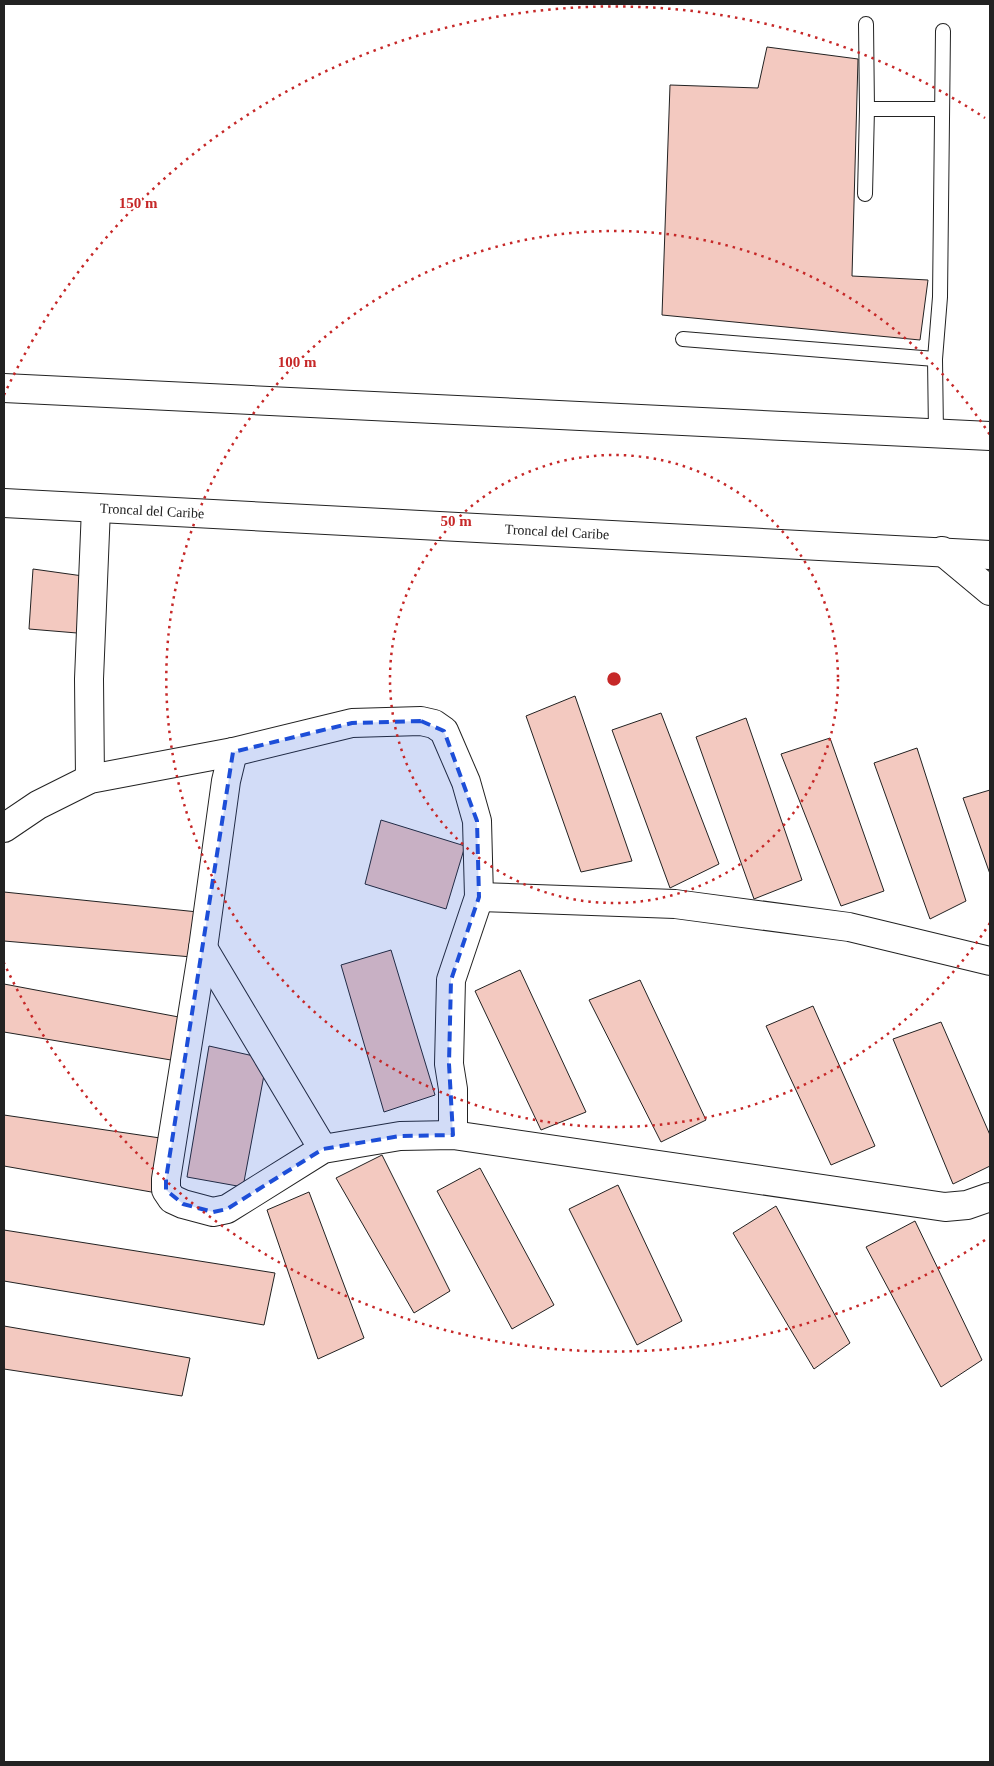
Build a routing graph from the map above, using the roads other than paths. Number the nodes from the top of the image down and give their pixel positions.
1 (866, 24) dead end
2 (943, 31) dead end
3 (942, 109) junction
4 (867, 110) junction
5 (865, 194) dead end
6 (684, 339) dead end
7 (935, 359) junction
8 (4, 388) edge
9 (936, 433) junction
10 (990, 436) edge
11 (4, 502) edge
12 (96, 508) junction
13 (942, 552) junction
14 (990, 555) edge
15 (990, 591) edge
16 (233, 752) junction
17 (90, 779) junction
18 (4, 828) edge
19 (479, 896) junction
20 (203, 948) junction
21 (990, 961) edge
22 (453, 1135) junction
23 (323, 1149) junction
24 (990, 1197) edge

1 - 4 lane
2 - 3 lane
3 - 4 lane
3 - 7 lane
4 - 5 lane
6 - 7 lane
7 - 9 lane
8 - 9 main road
9 - 10 main road
11 - 12 main road, Troncal del Caribe
12 - 13 main road, Troncal del Caribe
12 - 17 main road
13 - 14 main road, Troncal del Caribe
13 - 15 main road
16 - 17 main road
16 - 19 main road
16 - 20 main road
17 - 18 main road
19 - 21 main road
19 - 22 main road
20 - 23 main road
20 - 23 main road
22 - 23 main road
22 - 24 main road

